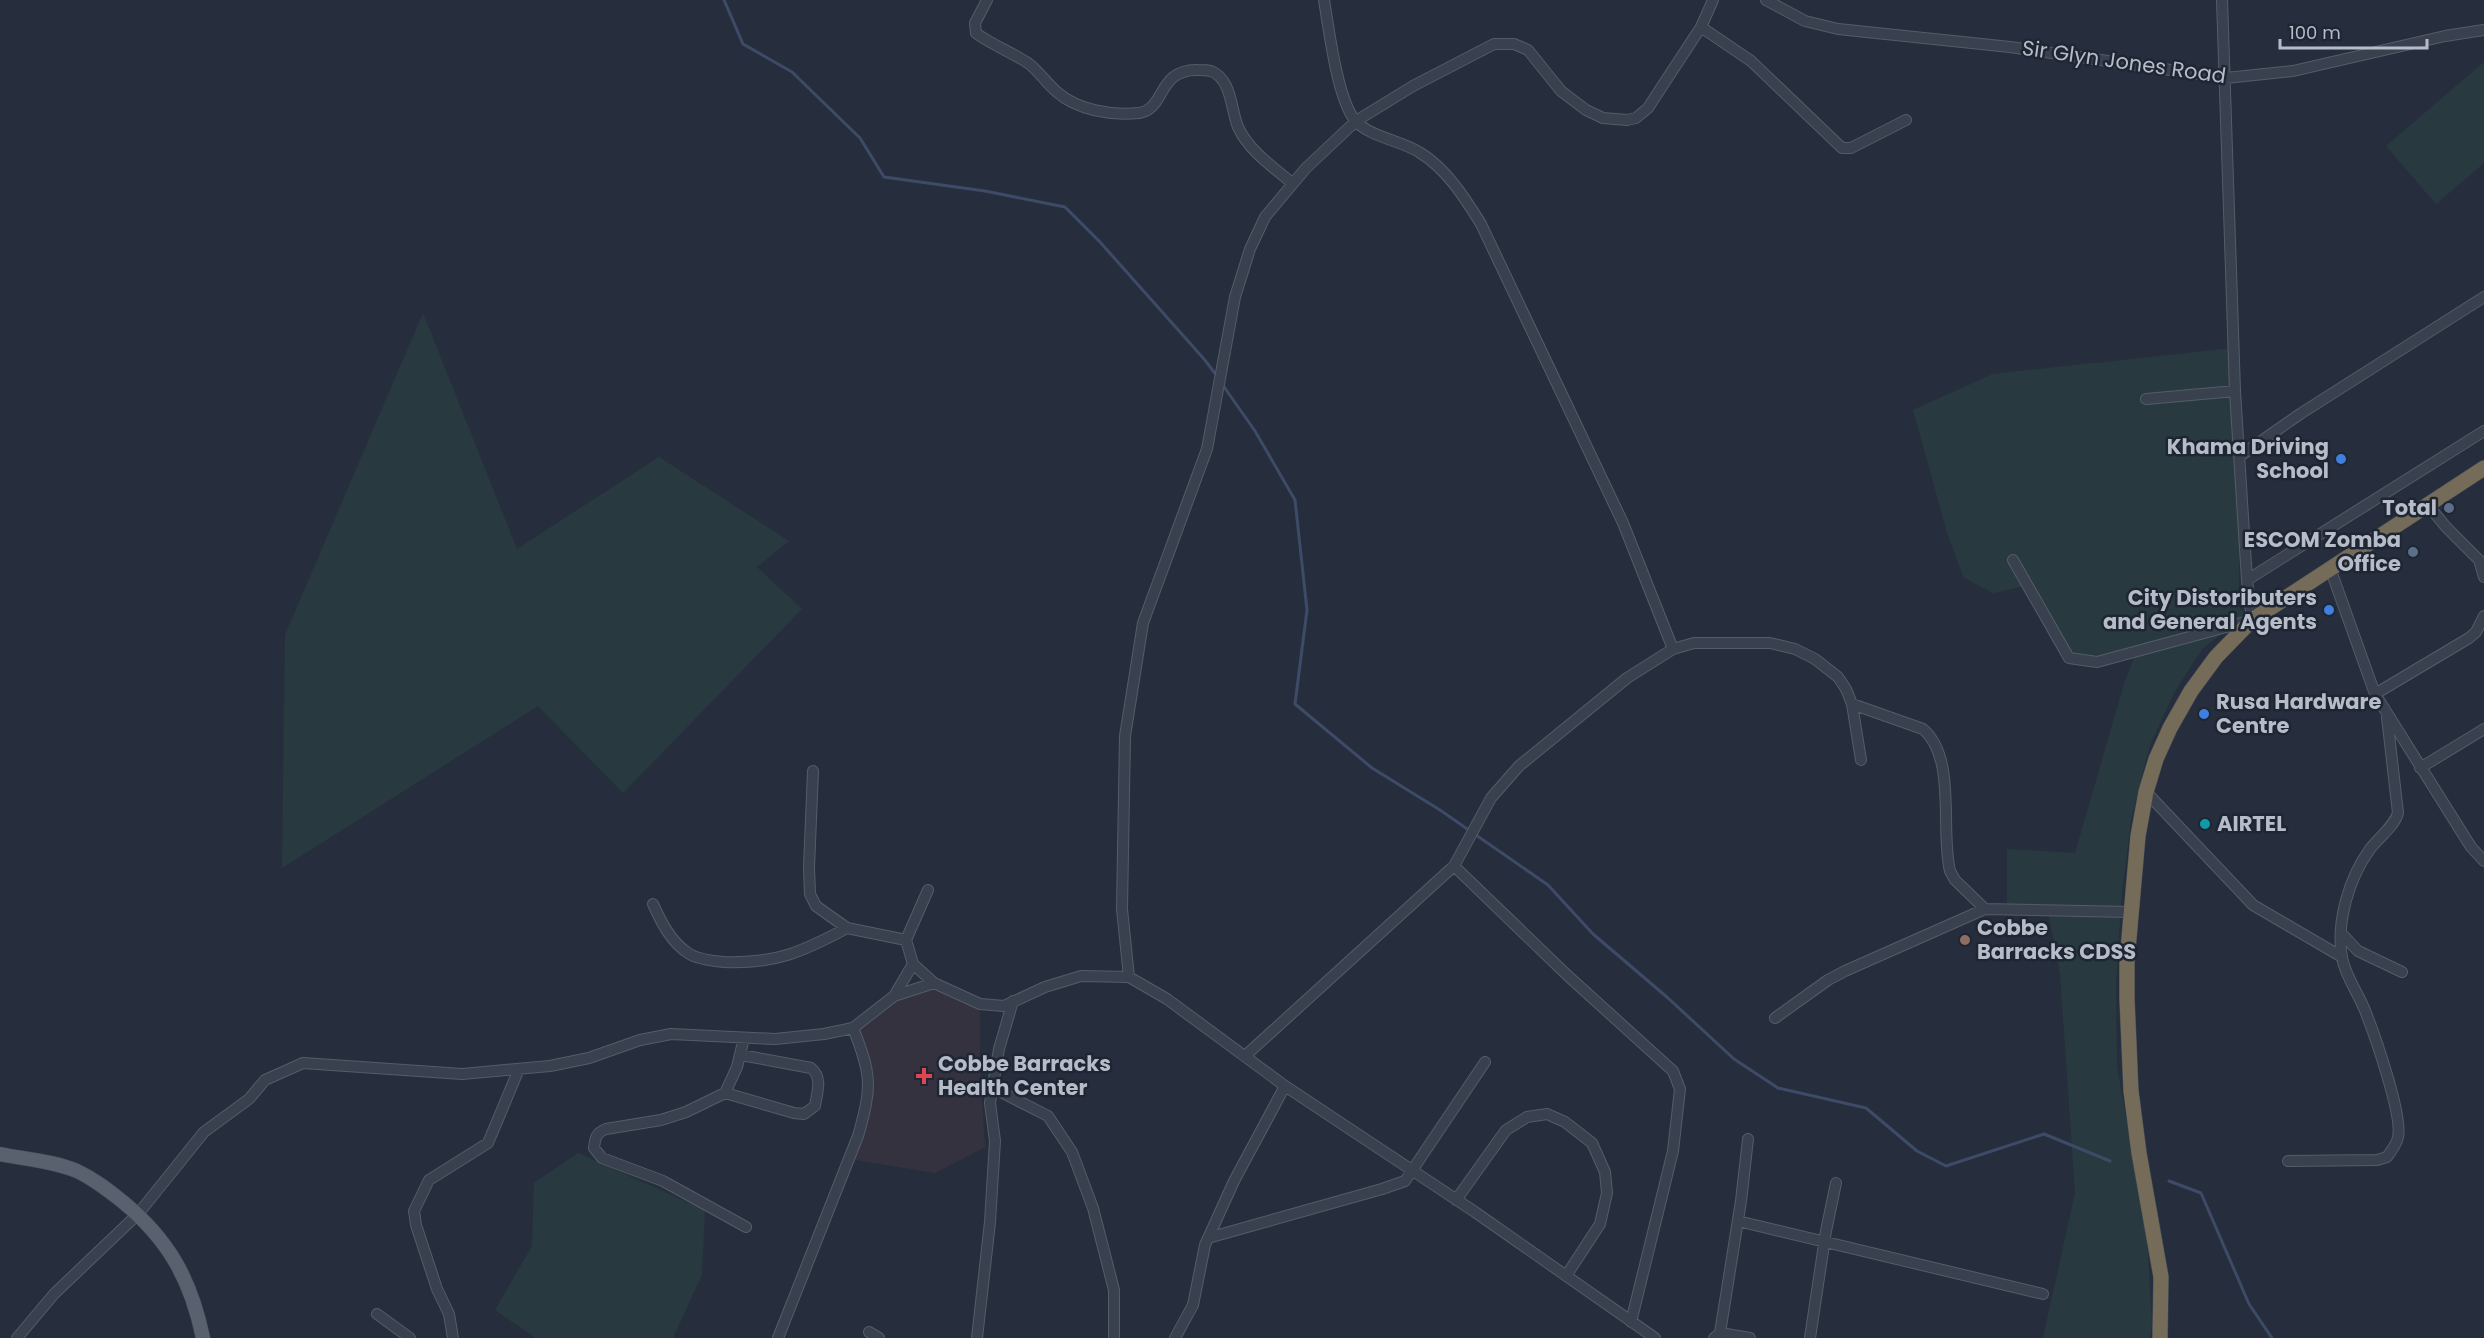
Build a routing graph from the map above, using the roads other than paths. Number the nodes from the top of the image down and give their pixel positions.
1 (987, 0) edge
2 (1324, 0) edge
3 (1713, 0) edge
4 (1766, 0) edge
5 (2222, 0) edge
6 (1701, 27) junction
7 (2484, 30) edge
8 (2226, 78) junction
9 (1906, 120) dead end
10 (1356, 121) junction
11 (1292, 183) junction
12 (2484, 297) edge
13 (2235, 391) junction
14 (2146, 399) dead end
15 (2484, 431) edge
16 (2240, 456) junction
17 (2484, 468) edge
18 (2427, 504) junction
19 (2013, 560) dead end
20 (2330, 568) junction
21 (2484, 577) edge
22 (2247, 580) junction
23 (2484, 616) edge
24 (2252, 620) junction
25 (1673, 649) junction
26 (2375, 694) junction
27 (1852, 704) junction
28 (2387, 717) junction
29 (2484, 729) edge
30 (1861, 760) dead end
31 (2421, 768) junction
32 (813, 771) dead end
33 (2146, 792) junction
34 (2484, 861) edge
35 (1454, 866) junction
36 (928, 890) dead end
37 (653, 904) dead end
38 (1985, 909) junction
39 (2131, 912) junction
40 (847, 928) junction
41 (2342, 934) junction
42 (906, 940) junction
43 (2355, 949) junction
44 (2342, 954) junction
45 (913, 964) junction
46 (2402, 972) dead end
47 (1129, 977) junction
48 (934, 983) junction
49 (894, 996) junction
50 (1013, 1000) junction
51 (1775, 1018) dead end
52 (853, 1028) junction
53 (744, 1038) junction
54 (741, 1055) junction
55 (1245, 1056) junction
56 (1485, 1062) dead end
57 (519, 1069) junction
58 (1285, 1086) junction
59 (993, 1088) junction
60 (725, 1093) junction
61 (1748, 1139) dead end
62 (0, 1154) edge
63 (2288, 1161) dead end
64 (1413, 1171) junction
65 (1836, 1183) dead end
66 (1456, 1200) junction
67 (138, 1214) junction
68 (1738, 1221) junction
69 (746, 1227) dead end
70 (1208, 1238) junction
71 (1825, 1240) junction
72 (1566, 1276) junction
73 (2043, 1294) dead end
74 (376, 1314) dead end
75 (1631, 1322) junction
76 (1717, 1335) edge
77 (17, 1338) edge
78 (203, 1338) edge
79 (410, 1338) edge
80 (453, 1338) edge
81 (778, 1338) edge
82 (977, 1338) edge
83 (1114, 1338) edge
84 (1175, 1338) edge
85 (1655, 1338) edge
86 (1750, 1338) edge
87 (1810, 1338) edge
88 (2160, 1338) edge

1 - 11 street
2 - 10 street
3 - 6 street
4 - 8 street, Sir Glyn Jones Road
5 - 8 street
6 - 9 street
6 - 10 street
7 - 8 street, Sir Glyn Jones Road
8 - 13 street
10 - 11 street
10 - 25 street
11 - 47 street
12 - 16 street
13 - 14 street
13 - 16 street
15 - 22 street
16 - 22 street
17 - 18 highway
18 - 20 highway
18 - 21 street
19 - 24 street
20 - 24 highway
20 - 26 street
22 - 24 street
23 - 26 street
24 - 33 highway
25 - 27 street
25 - 35 street
26 - 28 street
27 - 30 street
27 - 38 street
28 - 31 street
28 - 41 street
29 - 31 street
31 - 34 street
32 - 40 street
33 - 39 highway
33 - 44 street
35 - 55 street
35 - 75 street
36 - 42 street
37 - 40 street
38 - 39 street
38 - 51 street
39 - 88 highway
40 - 42 street
41 - 43 street
41 - 44 street
42 - 45 street
43 - 44 street
43 - 46 street
44 - 63 street
45 - 48 street
45 - 49 street
47 - 50 street
47 - 55 street
48 - 49 street
48 - 50 street
49 - 52 street
50 - 59 street
52 - 53 street
52 - 81 street
53 - 54 street
53 - 57 street
54 - 60 street
54 - 60 street
55 - 58 street
56 - 64 street
57 - 67 street
57 - 80 street
58 - 64 street
58 - 70 street
59 - 82 street
59 - 83 street
60 - 69 street
61 - 68 street
62 - 67 main road
64 - 66 street
64 - 70 street
65 - 71 street
66 - 72 street
66 - 72 street
67 - 77 street
67 - 78 main road
68 - 71 street
68 - 76 street
70 - 84 street
71 - 73 street
71 - 87 street
72 - 75 street
74 - 79 street
75 - 85 street
76 - 86 street

